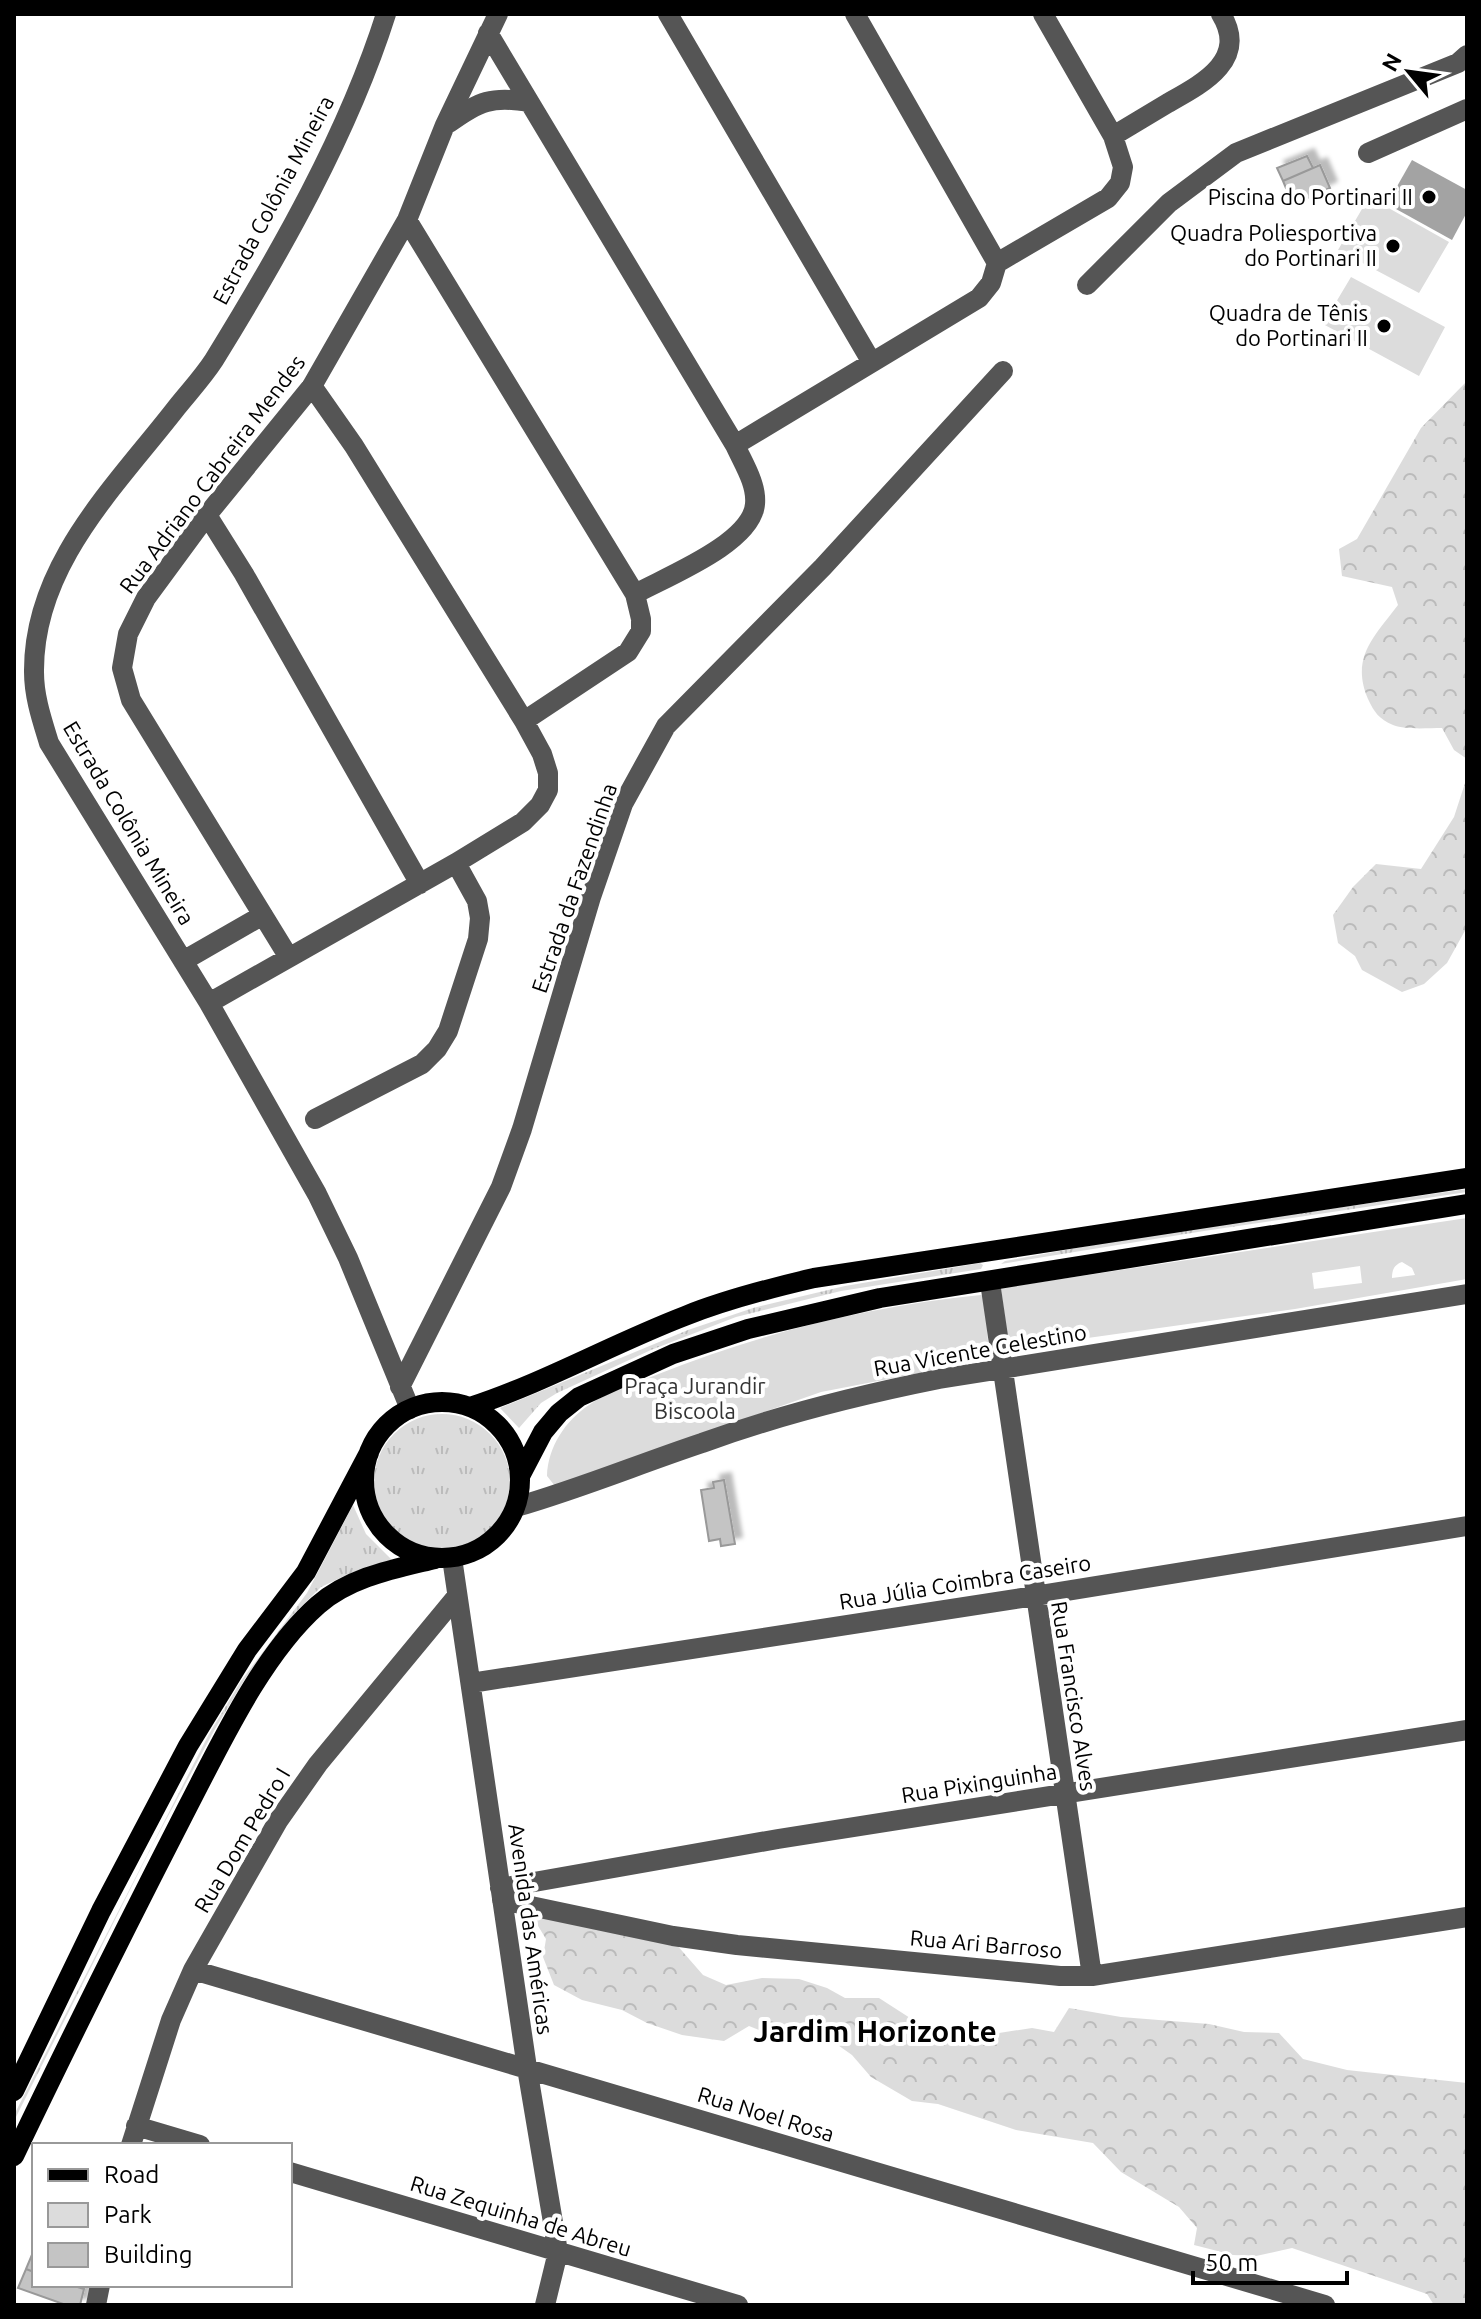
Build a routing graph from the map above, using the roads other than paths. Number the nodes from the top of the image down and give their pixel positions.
1 (386, 14) edge
2 (498, 14) edge
3 (668, 14) edge
4 (855, 14) edge
5 (1043, 14) edge
6 (1221, 14) edge
7 (488, 33) junction
8 (1467, 55) edge
9 (529, 102) junction
10 (1467, 109) edge
11 (445, 125) junction
12 (1113, 136) junction
13 (1368, 153) dead end
14 (407, 220) junction
15 (997, 263) junction
16 (1087, 285) dead end
17 (871, 361) junction
18 (1003, 371) dead end
19 (312, 386) junction
20 (735, 445) junction
21 (207, 515) junction
22 (635, 594) junction
23 (524, 721) junction
24 (456, 863) junction
25 (420, 884) junction
26 (263, 915) junction
27 (288, 956) junction
28 (183, 961) junction
29 (209, 1003) junction
30 (315, 1119) dead end
31 (1467, 1178) edge
32 (1467, 1204) edge
33 (990, 1282) junction
34 (1467, 1294) edge
35 (1001, 1369) junction
36 (400, 1387) junction
37 (470, 1407) junction
38 (410, 1409) junction
39 (369, 1453) junction
40 (520, 1476) junction
41 (516, 1507) junction
42 (1467, 1526) edge
43 (443, 1558) junction
44 (457, 1596) junction
45 (1035, 1596) junction
46 (471, 1683) junction
47 (1467, 1730) edge
48 (1065, 1794) junction
49 (501, 1894) junction
50 (1467, 1917) edge
51 (193, 1970) junction
52 (1092, 1976) junction
53 (527, 2068) junction
54 (14, 2091) edge
55 (134, 2135) edge
56 (187, 2143) edge
57 (14, 2156) edge
58 (292, 2173) edge
59 (558, 2252) junction
60 (1278, 2298) edge
61 (545, 2305) edge
62 (738, 2305) edge
63 (1325, 2305) edge

1 - 28 street, Estrada Colônia Mineira
2 - 7 street, Rua Adriano Cabreira Mendes
3 - 17 street
4 - 15 street
5 - 12 street
6 - 12 street
7 - 9 street
7 - 11 street, Rua Adriano Cabreira Mendes
8 - 16 street
9 - 11 street
9 - 20 street
10 - 13 street
11 - 14 street, Rua Adriano Cabreira Mendes
12 - 15 street
14 - 19 street, Rua Adriano Cabreira Mendes
14 - 22 street
15 - 17 street
17 - 20 street
18 - 36 street, Estrada da Fazendinha
19 - 21 street, Rua Adriano Cabreira Mendes
19 - 23 street
20 - 22 street
21 - 25 street
21 - 26 street, Rua Adriano Cabreira Mendes
22 - 23 street
23 - 24 street
24 - 25 street
24 - 30 street
25 - 27 street
26 - 27 street, Rua Adriano Cabreira Mendes
26 - 28 street
27 - 29 street
28 - 29 street, Estrada Colônia Mineira
29 - 36 street, Estrada Colônia Mineira
31 - 37 main road
32 - 33 main road
33 - 35 street, Rua Francisco Alves
33 - 40 main road
34 - 35 street, Rua Vicente Celestino
35 - 41 street, Rua Vicente Celestino
35 - 45 street, Rua Francisco Alves
36 - 38 street, Estrada Colônia Mineira
37 - 38 main road
37 - 40 main road
38 - 39 main road
39 - 43 main road
39 - 54 main road
40 - 41 main road
41 - 43 main road
42 - 45 street, Rua Júlia Coimbra Caseiro
43 - 44 street, Avenida das Américas
43 - 57 main road
44 - 46 street, Avenida das Américas
44 - 51 street, Rua Dom Pedro I
45 - 46 street, Rua Júlia Coimbra Caseiro
45 - 48 street, Rua Francisco Alves
46 - 49 street, Avenida das Américas
47 - 48 street, Rua Pixinguinha
48 - 49 street, Rua Pixinguinha
48 - 52 street, Rua Francisco Alves
49 - 52 street, Rua Ari Barroso
49 - 53 street, Avenida das Américas
50 - 52 street, Rua Ari Barroso
51 - 53 street, Rua Noel Rosa
51 - 55 street, Rua Dom Pedro I
53 - 59 street, Avenida das Américas
53 - 60 street, Rua Noel Rosa
55 - 56 street
58 - 59 street, Rua Zequinha de Abreu
59 - 61 street, Avenida das Américas
59 - 62 street, Rua Zequinha de Abreu
60 - 63 street, Rua Noel Rosa

